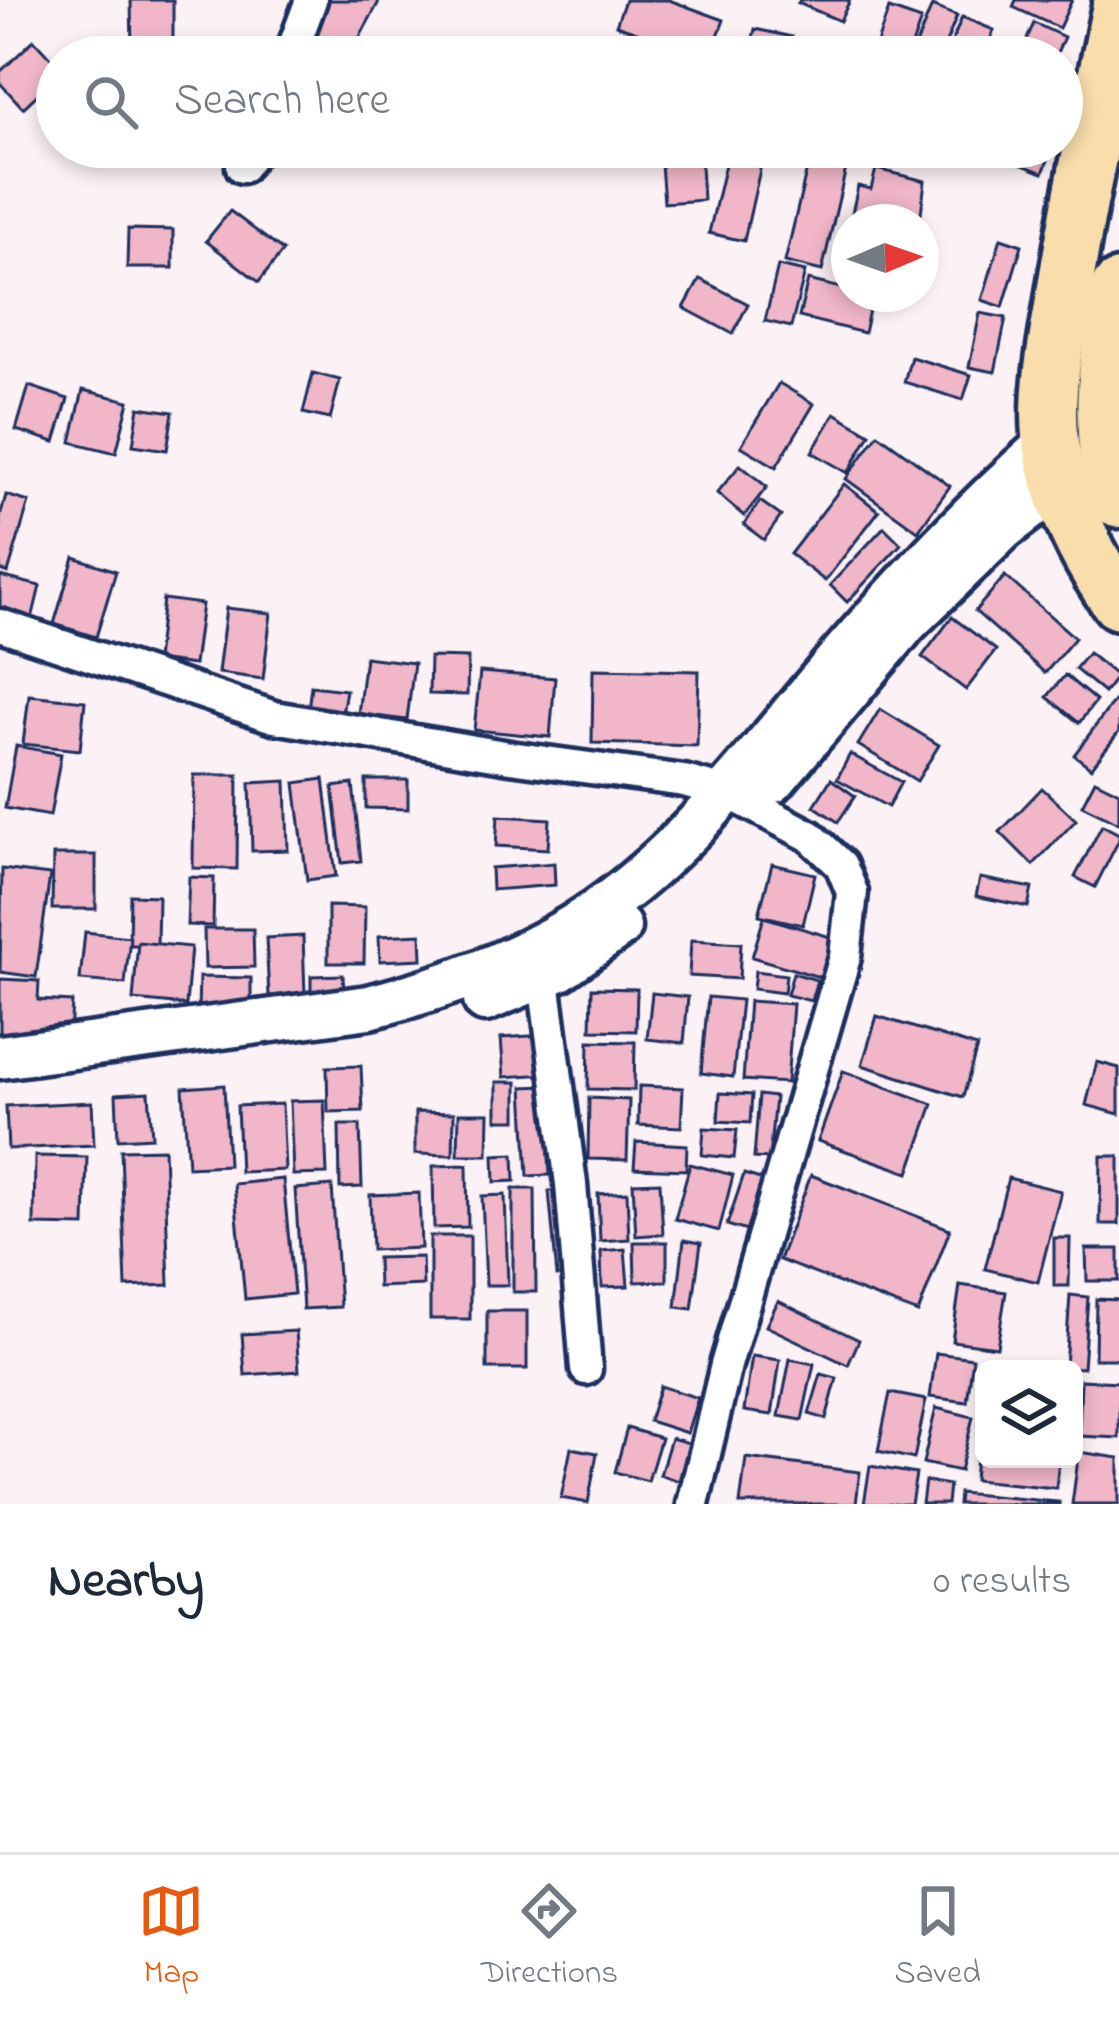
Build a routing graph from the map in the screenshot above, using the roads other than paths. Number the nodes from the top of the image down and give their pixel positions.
1 (311, 0) edge
2 (1118, 22) edge
3 (298, 36) edge
4 (1119, 288) edge
5 (1056, 463) junction
6 (1119, 500) edge
7 (1119, 602) edge
8 (0, 625) edge
9 (740, 799) junction
10 (542, 961) junction
11 (0, 1058) edge
12 (0, 1082) edge
13 (586, 1369) dead end
14 (693, 1504) edge

1 - 3 street
2 - 5 highway
4 - 6 highway
5 - 7 highway
5 - 9 street
8 - 9 street
9 - 10 street
9 - 14 street
10 - 11 street
10 - 12 street
10 - 13 street

